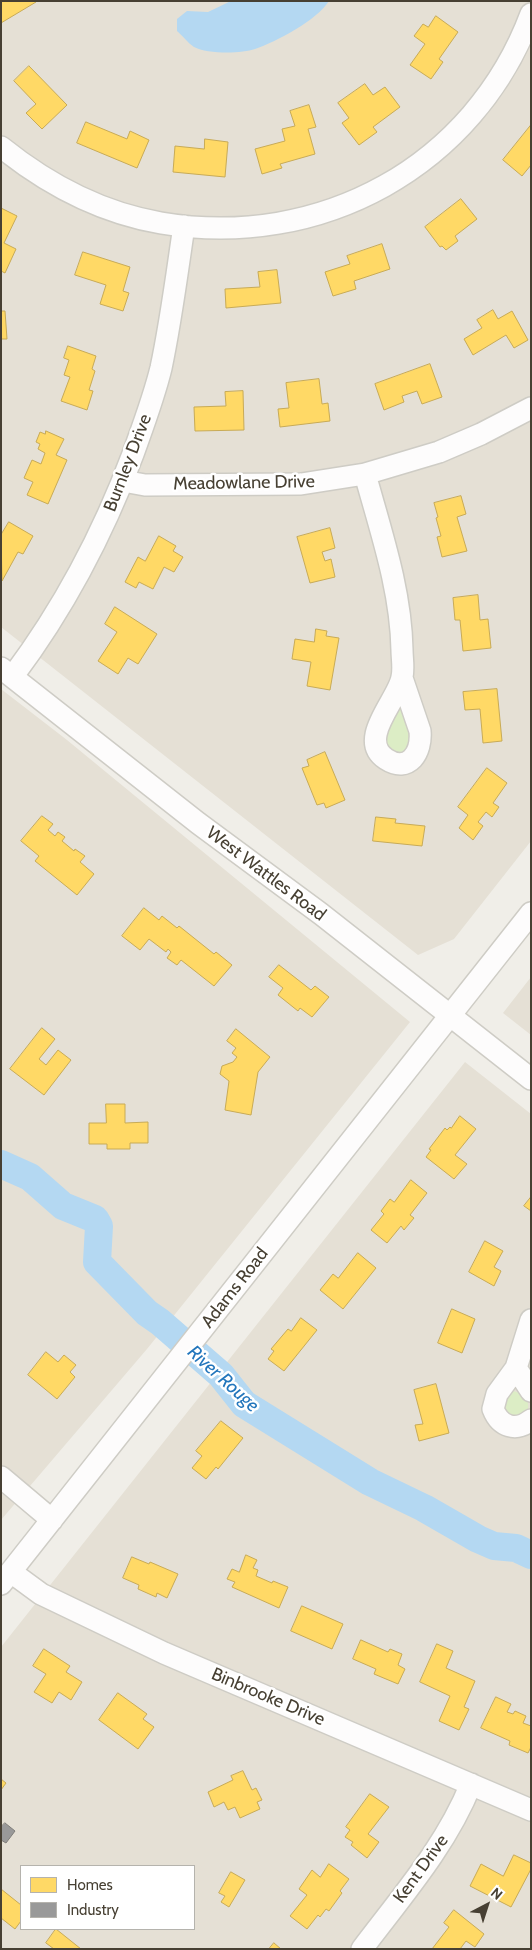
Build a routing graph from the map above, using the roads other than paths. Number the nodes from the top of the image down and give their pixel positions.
1 (531, 14) edge
2 (1, 147) edge
3 (184, 226) junction
4 (531, 408) edge
5 (365, 474) junction
6 (123, 481) junction
7 (7, 672) edge
8 (402, 678) dead end
9 (531, 914) edge
10 (450, 1016) junction
11 (531, 1079) edge
12 (531, 1320) edge
13 (516, 1368) junction
14 (531, 1390) edge
15 (531, 1420) edge
16 (1, 1476) edge
17 (52, 1520) junction
18 (6, 1578) edge
19 (471, 1784) junction
20 (531, 1810) edge
21 (362, 1949) edge

1 - 3 street
2 - 3 street
3 - 6 street, Burnley Drive
4 - 5 street, Meadowlane Drive
5 - 6 street, Meadowlane Drive
5 - 8 street
6 - 7 street, Burnley Drive
7 - 10 street, West Wattles Road
9 - 10 street, Adams Road
10 - 11 street, West Wattles Road
10 - 17 street, Adams Road
12 - 13 street
13 - 14 street
13 - 15 street
16 - 17 street
17 - 18 street, Adams Road
18 - 19 street, Binbrooke Drive
19 - 20 street, Binbrooke Drive
19 - 21 street, Kent Drive

